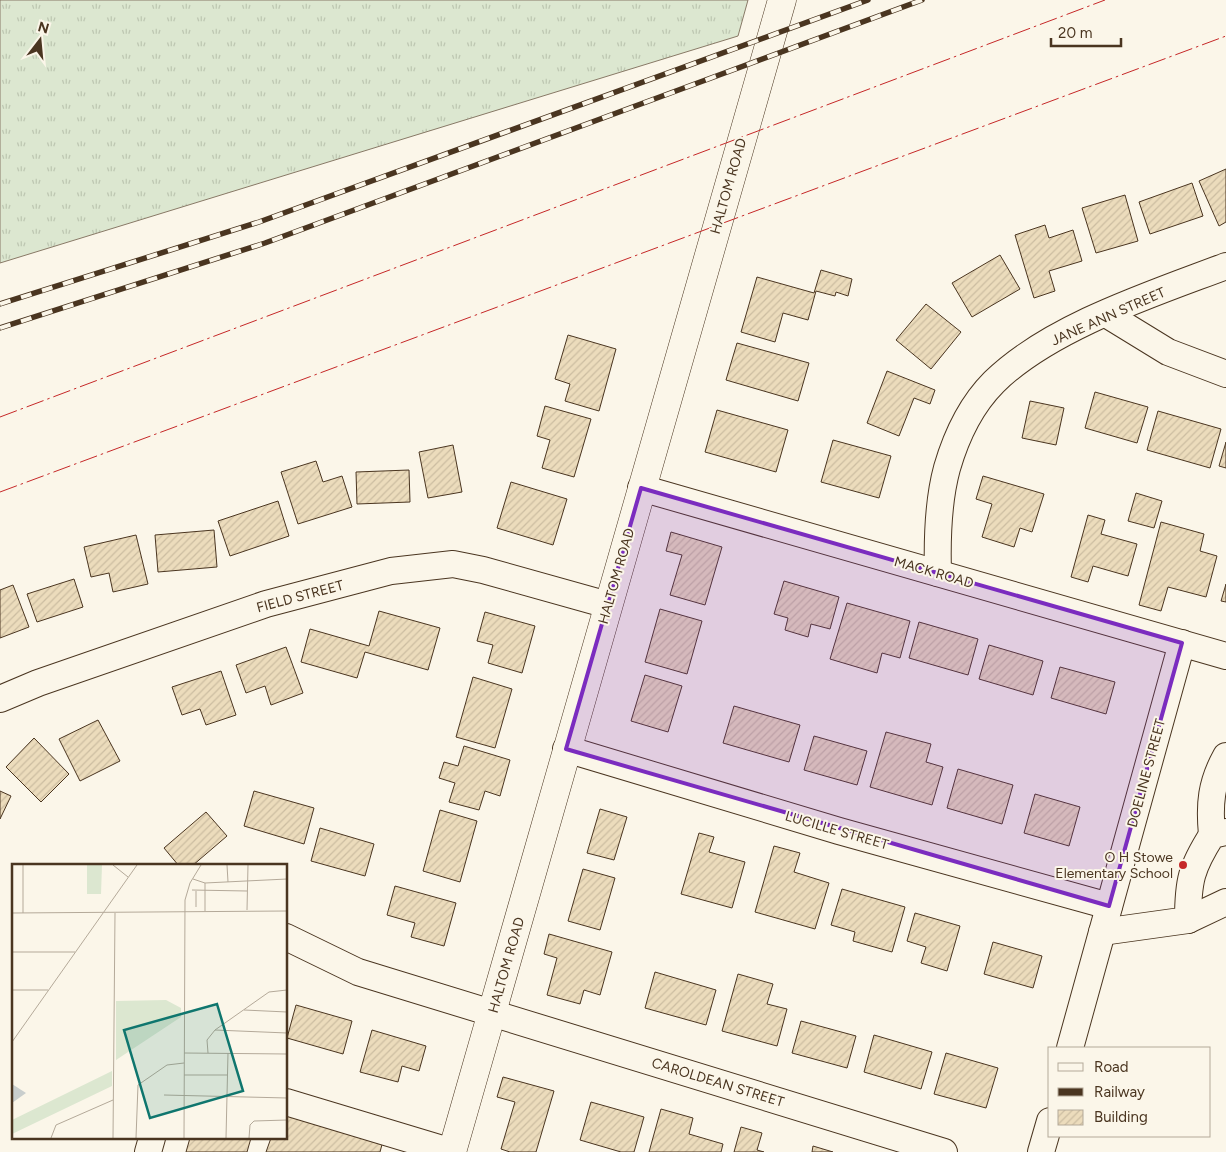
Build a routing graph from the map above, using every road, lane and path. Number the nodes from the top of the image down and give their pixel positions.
1 (782, 0) edge
2 (1226, 266) edge
3 (1106, 314) junction
4 (1226, 374) edge
5 (641, 488) junction
6 (938, 573) junction
7 (608, 605) junction
8 (1182, 643) junction
9 (1226, 656) edge
10 (0, 699) edge
11 (566, 749) junction
12 (1226, 756) edge
13 (1219, 833) edge
14 (1226, 902) edge
15 (1109, 906) junction
16 (1188, 920) junction
17 (1102, 932) junction
18 (288, 938) edge
19 (492, 1013) junction
20 (1070, 1047) edge
21 (288, 1103) edge
22 (1048, 1128) edge
23 (452, 1152) edge
24 (944, 1152) edge
25 (1041, 1152) edge

1 - 5 main road, HALTOM ROAD
2 - 3 street, JANE ANN STREET
3 - 4 street
3 - 6 street, JANE ANN STREET
5 - 6 street, MACK ROAD
5 - 7 main road, HALTOM ROAD
6 - 8 street, MACK ROAD
7 - 10 street, FIELD STREET
7 - 11 main road, HALTOM ROAD
8 - 9 street, MACK ROAD
8 - 15 street, DOELINE STREET
11 - 15 street, LUCILLE STREET
11 - 19 main road, HALTOM ROAD
12 - 13 street
13 - 16 street
14 - 16 street
15 - 17 street, DOELINE STREET
16 - 17 street
17 - 20 street, DOELINE STREET
18 - 19 street, CAROLDEAN STREET
19 - 23 main road, HALTOM ROAD
19 - 24 street, CAROLDEAN STREET
21 - 23 street
22 - 25 street

